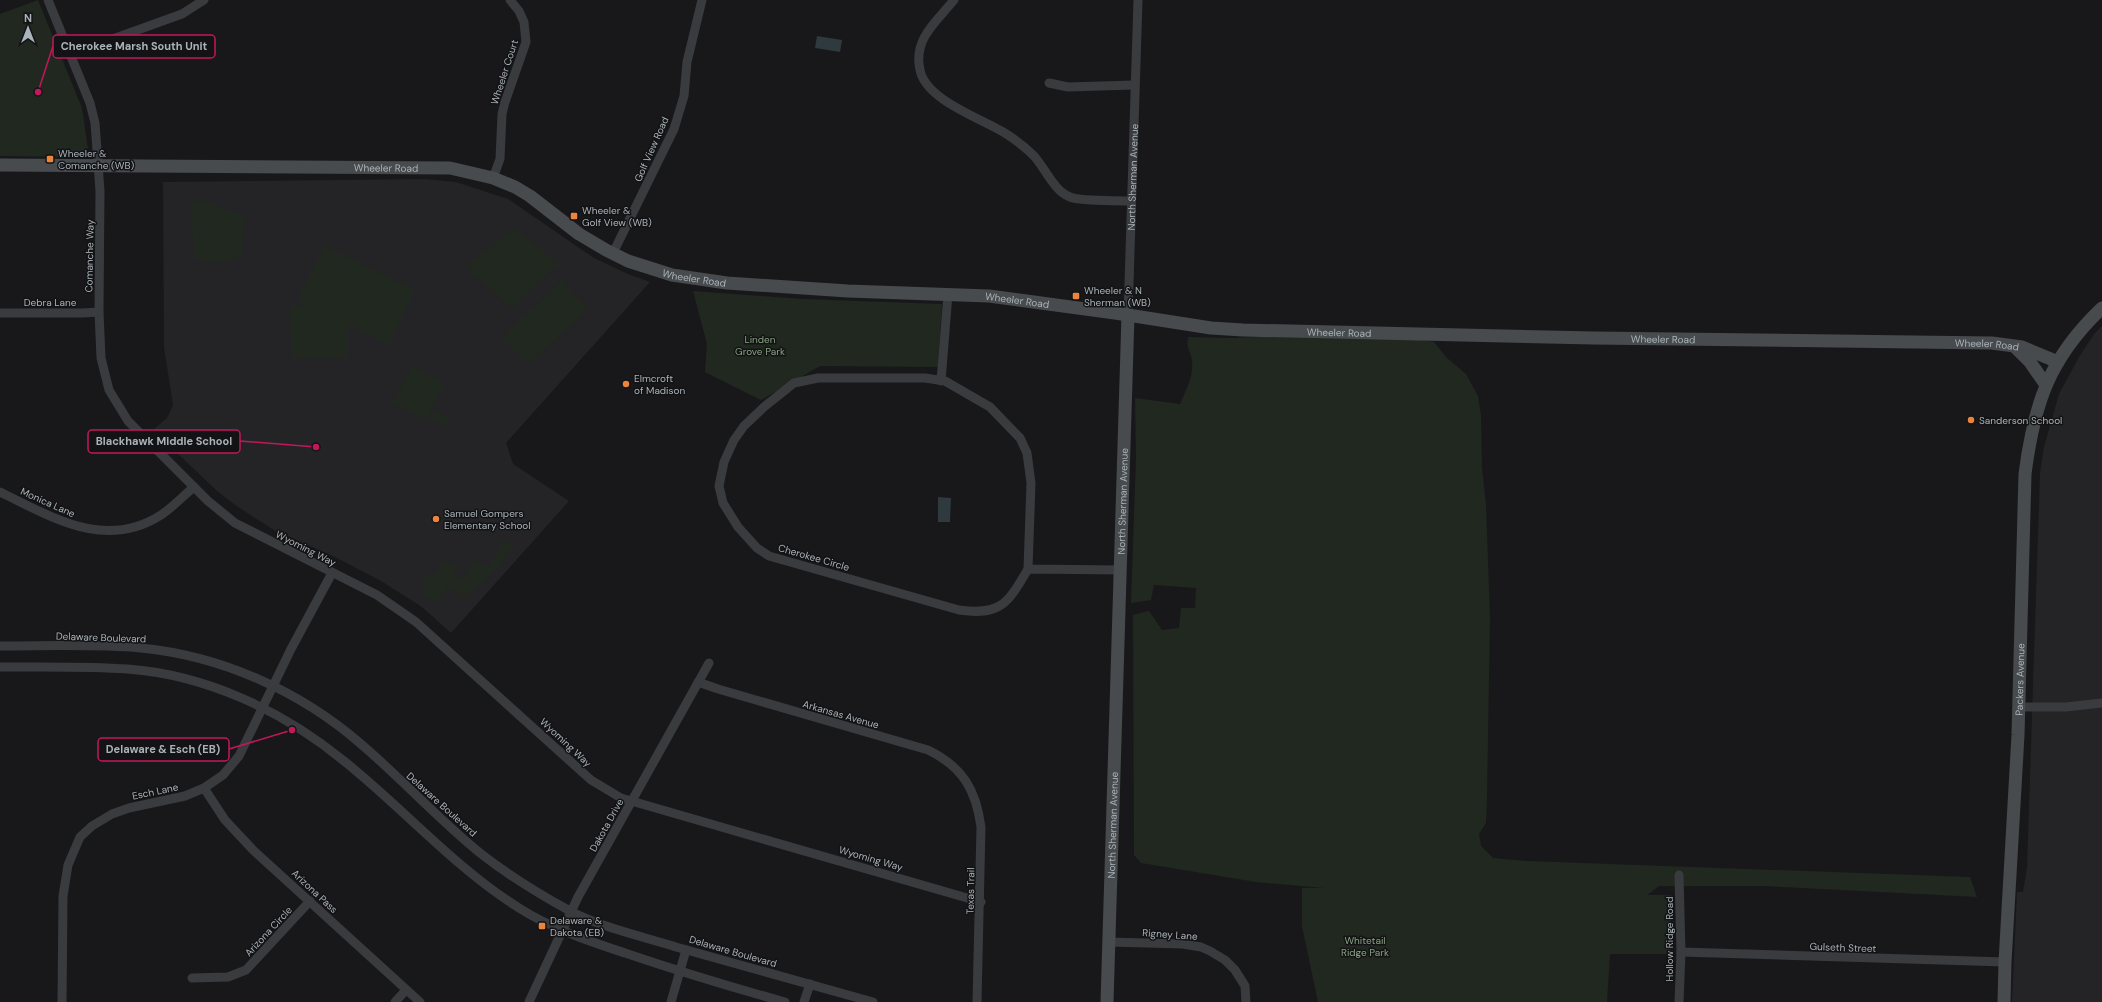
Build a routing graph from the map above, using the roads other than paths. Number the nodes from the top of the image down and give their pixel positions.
1 (48, 0) edge
2 (204, 0) edge
3 (510, 0) edge
4 (702, 0) edge
5 (954, 0) edge
6 (1138, 0) edge
7 (71, 54) junction
8 (1049, 83) dead end
9 (1134, 84) junction
10 (0, 165) edge
11 (98, 166) junction
12 (493, 178) junction
13 (1130, 201) junction
14 (613, 253) junction
15 (948, 294) junction
16 (2102, 308) edge
17 (99, 312) junction
18 (0, 313) edge
19 (1128, 315) junction
20 (2013, 346) junction
21 (2058, 362) junction
22 (941, 380) junction
23 (2046, 384) junction
24 (194, 487) junction
25 (0, 492) edge
26 (1028, 569) junction
27 (1120, 570) junction
28 (332, 573) junction
29 (0, 646) edge
30 (709, 663) dead end
31 (0, 667) edge
32 (698, 682) junction
33 (274, 686) junction
34 (2102, 703) edge
35 (2019, 706) junction
36 (263, 708) junction
37 (968, 784) joint
38 (204, 788) junction
39 (632, 801) junction
40 (1679, 875) dead end
41 (310, 901) junction
42 (981, 902) junction
43 (571, 911) junction
44 (562, 931) junction
45 (1109, 942) junction
46 (686, 950) junction
47 (1681, 952) junction
48 (2004, 962) junction
49 (680, 972) junction
50 (192, 978) dead end
51 (810, 984) junction
52 (406, 990) junction
53 (62, 1002) edge
54 (395, 1002) edge
55 (420, 1002) edge
56 (528, 1002) edge
57 (671, 1002) edge
58 (785, 1002) edge
59 (804, 1002) edge
60 (873, 1002) edge
61 (977, 1002) edge
62 (1107, 1002) edge
63 (1246, 1002) edge
64 (1679, 1002) edge
65 (2004, 1002) edge

1 - 7 street, Comanche Way
2 - 7 street
3 - 12 street, Wheeler Court
4 - 14 street, Golf View Road
5 - 13 street
6 - 9 street, North Sherman Avenue
7 - 11 street, Comanche Way
8 - 9 street
9 - 13 street, North Sherman Avenue
10 - 11 street, Wheeler Road
11 - 12 street, Wheeler Road
11 - 17 street, Comanche Way
12 - 14 street, Wheeler Road
13 - 19 street, North Sherman Avenue
14 - 15 street, Wheeler Road
15 - 19 street, Wheeler Road
15 - 22 street
16 - 21 street, Packers Avenue
17 - 18 street, Debra Lane
17 - 24 street, Comanche Way
19 - 20 street, Wheeler Road
19 - 27 street, North Sherman Avenue
20 - 21 street, Wheeler Road
20 - 23 street
21 - 23 street, Packers Avenue
22 - 26 street, Cherokee Circle
22 - 26 street, Cherokee Circle
23 - 35 street, Packers Avenue
24 - 25 street, Monica Lane
24 - 28 street, Wyoming Way
26 - 27 street
27 - 45 street, North Sherman Avenue
28 - 33 street, Esch Lane
28 - 39 street, Wyoming Way
29 - 33 street, Delaware Boulevard
30 - 32 street, Dakota Drive
31 - 36 street
32 - 37 street, Arkansas Avenue
32 - 39 street, Dakota Drive
33 - 36 street, Esch Lane
33 - 43 street, Delaware Boulevard
34 - 35 street
35 - 48 street, Packers Avenue
36 - 38 street, Esch Lane
36 - 44 street
37 - 42 street, Texas Trail
38 - 41 street, Arizona Pass
38 - 53 street, Esch Lane
39 - 42 street, Wyoming Way
39 - 43 street, Dakota Drive
40 - 47 street, Hollow Ridge Road
41 - 50 street, Arizona Circle
41 - 52 street, Arizona Pass
42 - 61 street, Texas Trail
43 - 44 street, Dakota Drive
43 - 46 street, Delaware Boulevard
44 - 49 street
44 - 56 street, Dakota Drive
45 - 62 street, North Sherman Avenue
45 - 63 street, Rigney Lane
46 - 49 street
46 - 51 street, Delaware Boulevard
47 - 48 street, Gulseth Street
47 - 64 street, Hollow Ridge Road
48 - 65 street, Packers Avenue
49 - 57 street
49 - 58 street
51 - 59 street
51 - 60 street, Delaware Boulevard
52 - 54 street
52 - 55 street, Arizona Pass

